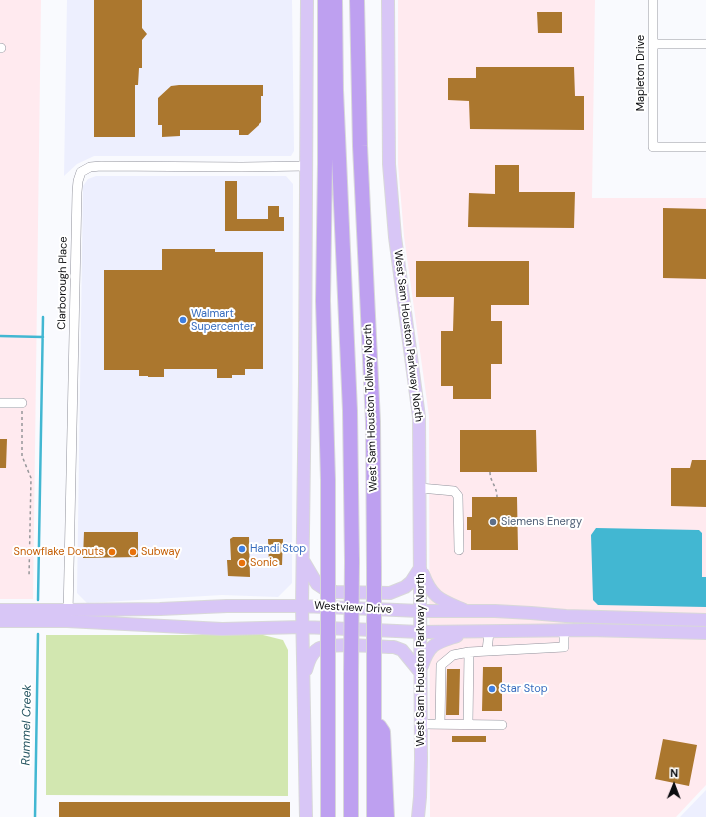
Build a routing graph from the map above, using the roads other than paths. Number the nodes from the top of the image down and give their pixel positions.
1 (307, 0) edge
2 (325, 0) edge
3 (335, 0) edge
4 (357, 0) edge
5 (388, 0) edge
6 (653, 0) edge
7 (653, 44) junction
8 (706, 44) edge
9 (706, 147) edge
10 (307, 166) junction
11 (0, 403) edge
12 (22, 404) road end
13 (420, 488) junction
14 (459, 550) dead end
15 (304, 562) junction
16 (420, 567) junction
17 (302, 606) junction
18 (0, 610) edge
19 (420, 611) junction
20 (467, 611) junction
21 (68, 616) junction
22 (566, 616) junction
23 (706, 620) edge
24 (0, 621) edge
25 (303, 628) junction
26 (564, 630) junction
27 (420, 632) junction
28 (467, 632) junction
29 (490, 632) junction
30 (706, 633) edge
31 (487, 651) junction
32 (469, 652) junction
33 (420, 672) junction
34 (304, 673) junction
35 (374, 718) junction
36 (421, 724) junction
37 (440, 724) junction
38 (468, 724) junction
39 (502, 725) dead end
40 (306, 817) edge
41 (328, 817) edge
42 (351, 817) edge
43 (374, 817) edge
44 (387, 817) edge
45 (419, 817) edge

1 - 10 main road
2 - 41 highway, bridge
3 - 42 highway, West Sam Houston Tollway North, bridge
4 - 35 highway, West Sam Houston Tollway North, bridge
5 - 13 main road, West Sam Houston Parkway North
6 - 7 street, Mapleton Drive
7 - 8 street
7 - 9 street, Mapleton Drive
10 - 15 main road
10 - 21 street, Clarborough Place
11 - 12 street
13 - 14 street
13 - 16 main road, West Sam Houston Parkway North
15 - 16 main road
15 - 17 main road
16 - 19 main road, West Sam Houston Parkway North
16 - 20 main road
17 - 19 main road, Westview Drive
17 - 21 main road, Westview Drive
17 - 25 main road
18 - 21 main road, Westview Drive
19 - 20 main road, Westview Drive
19 - 27 main road, West Sam Houston Parkway North
20 - 22 main road, Westview Drive
21 - 24 main road, Westview Drive
21 - 25 main road, Westview Drive
22 - 23 main road, Westview Drive
22 - 26 main road
25 - 27 main road, Westview Drive
25 - 34 main road
26 - 29 main road, Westview Drive
26 - 30 main road, Westview Drive
26 - 31 street
27 - 28 main road, Westview Drive
27 - 33 main road, West Sam Houston Parkway North
28 - 29 main road, Westview Drive
28 - 33 main road
29 - 31 street
31 - 32 street
32 - 37 street
32 - 38 street
33 - 34 main road
33 - 36 main road, West Sam Houston Parkway North
34 - 40 main road
35 - 43 highway, West Sam Houston Tollway North
35 - 44 highway
36 - 37 street
36 - 45 main road, West Sam Houston Parkway North
37 - 38 street
38 - 39 street

